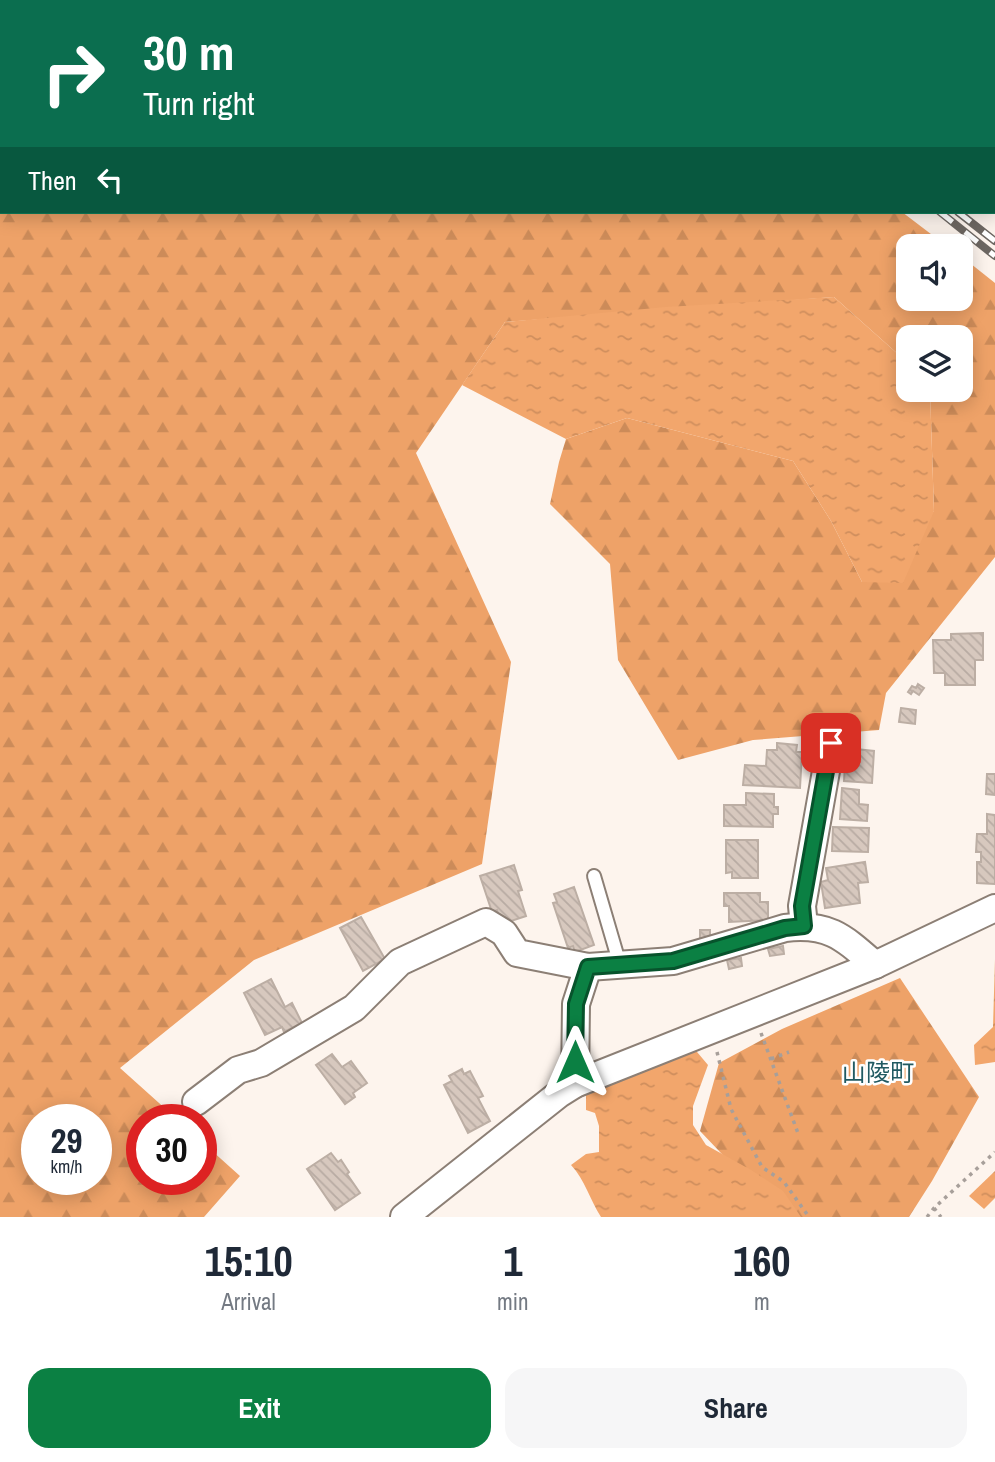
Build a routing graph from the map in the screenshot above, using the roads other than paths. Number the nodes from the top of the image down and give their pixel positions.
1 (831, 743) dead end
2 (594, 876) dead end
3 (995, 908) edge
4 (804, 926) junction
5 (621, 965) junction
6 (875, 965) junction
7 (588, 967) junction
8 (575, 1084) junction
9 (197, 1102) dead end
10 (404, 1217) edge

1 - 4 street
2 - 5 lane
3 - 6 street
4 - 5 street
4 - 6 street
5 - 7 street
6 - 8 street
7 - 8 street
7 - 9 street
8 - 10 street

